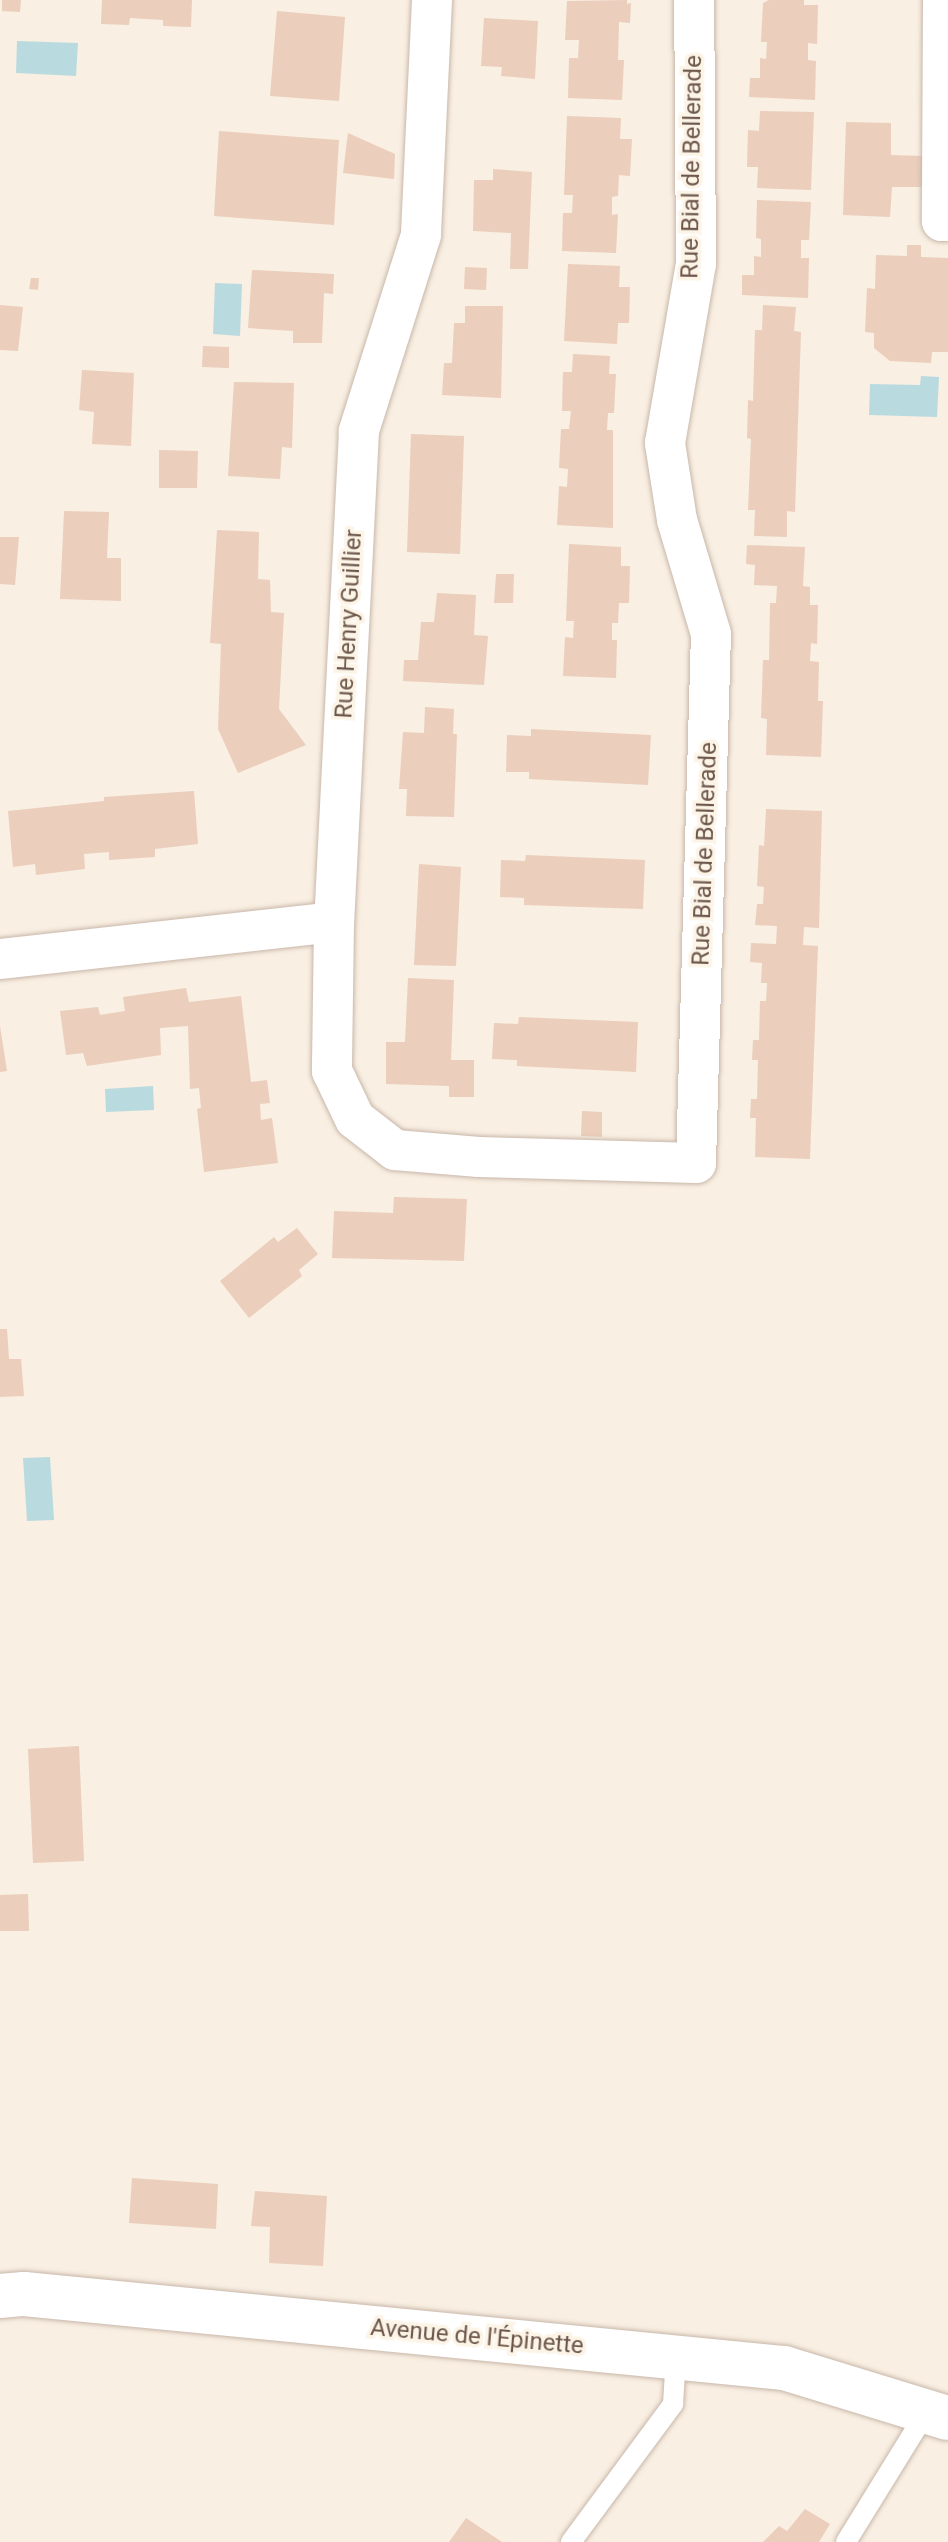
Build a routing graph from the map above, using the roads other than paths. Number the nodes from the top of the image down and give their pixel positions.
1 (432, 0) edge
2 (694, 0) edge
3 (943, 0) edge
4 (948, 221) edge
5 (334, 922) junction
6 (0, 959) edge
7 (0, 2296) edge
8 (676, 2356) junction
9 (937, 2414) edge
10 (571, 2542) edge
11 (846, 2542) edge

1 - 5 street, Rue Henry Guillier
2 - 5 street, Rue Bial de Bellerade
3 - 4 street
5 - 6 street
7 - 8 street, Avenue de l'Épinette
8 - 9 street, Avenue de l'Épinette
8 - 10 lane
9 - 11 lane

